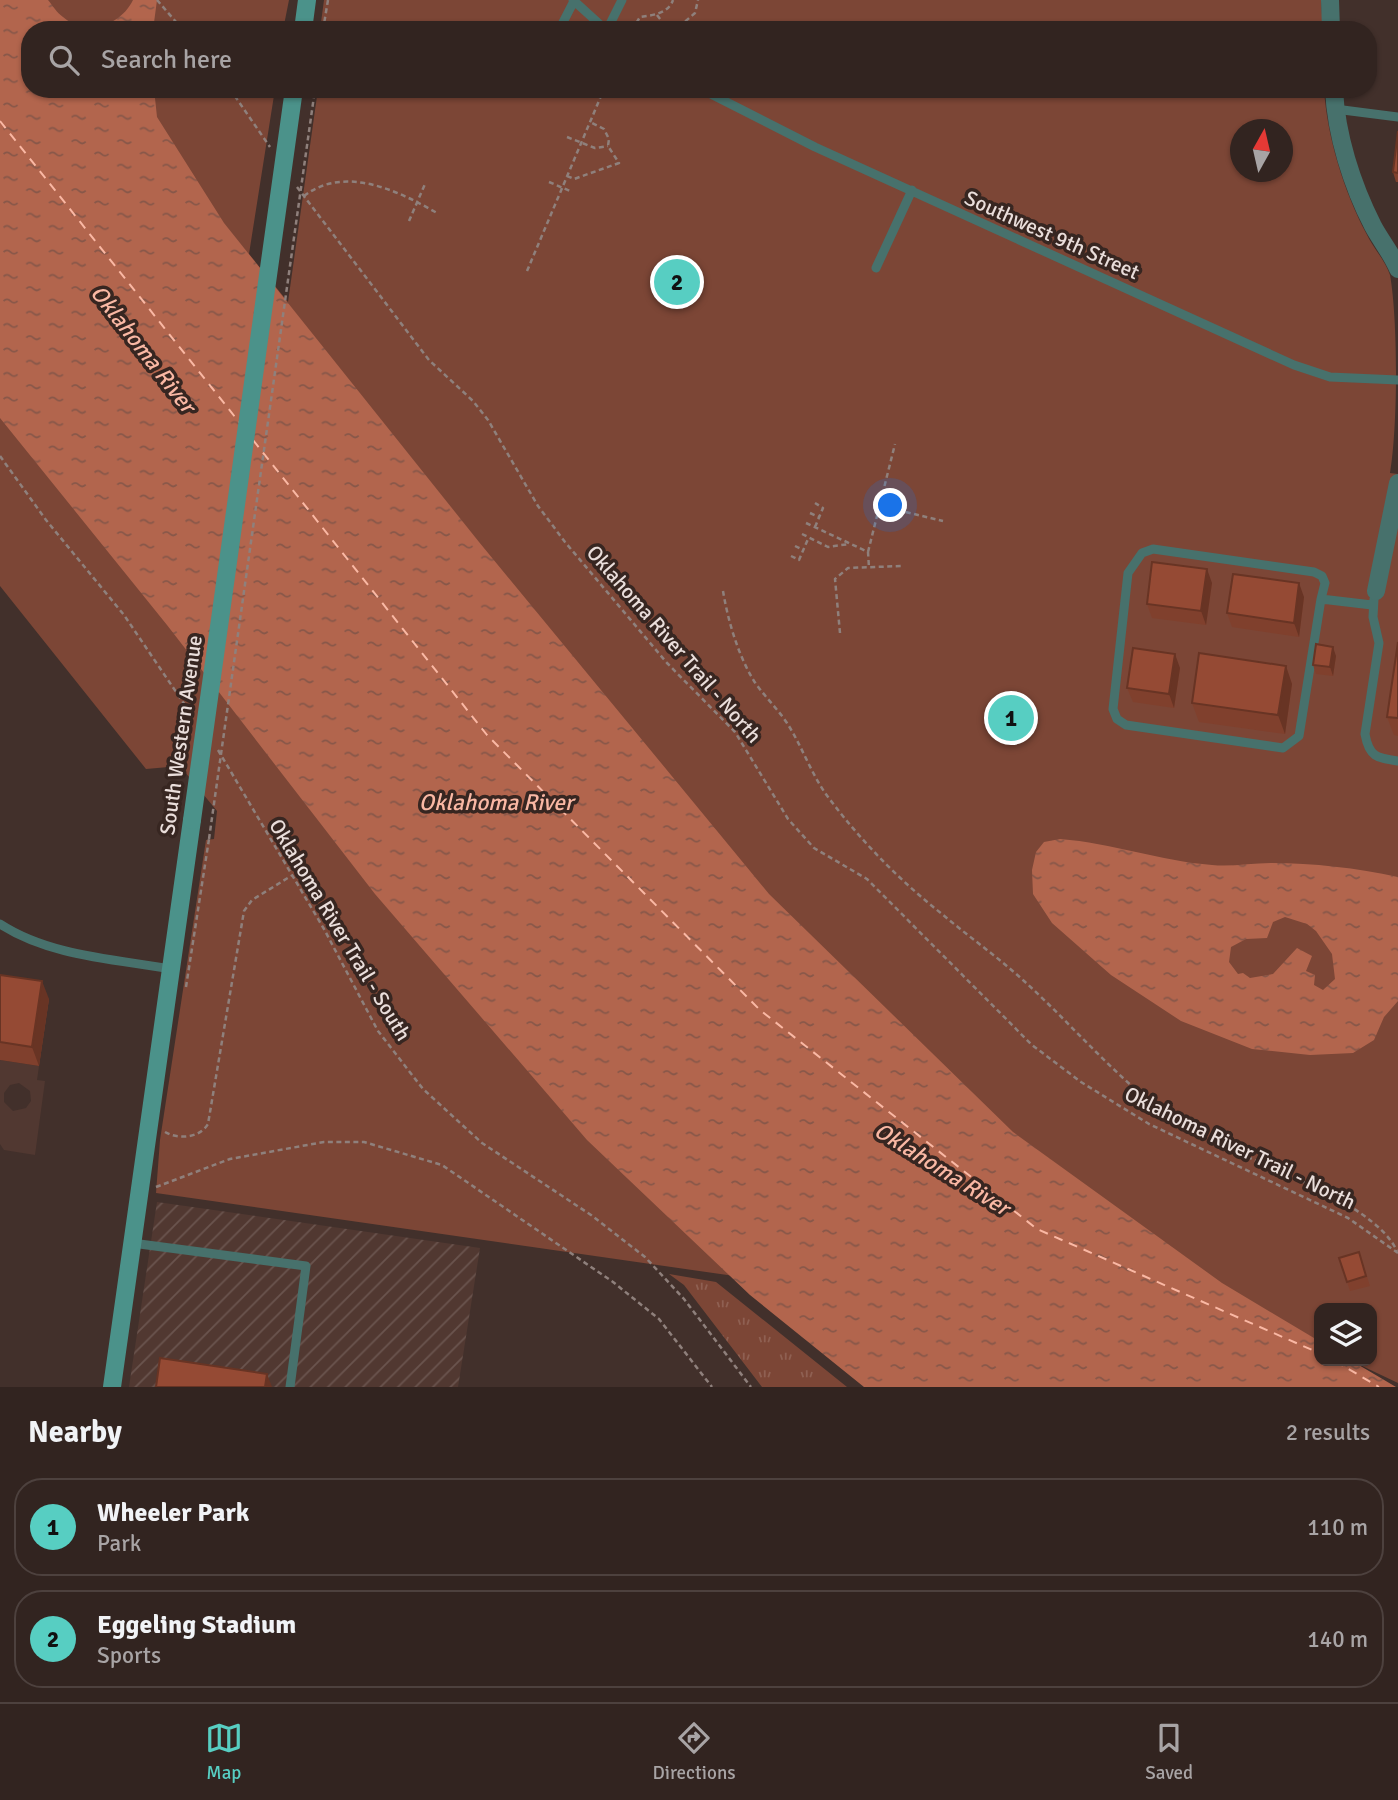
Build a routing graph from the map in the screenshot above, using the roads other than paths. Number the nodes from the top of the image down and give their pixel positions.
1 (622, 0) edge
2 (1330, 0) edge
3 (574, 1) edge
4 (564, 21) edge
5 (596, 21) edge
6 (611, 21) edge
7 (1331, 21) edge
8 (293, 98) edge
9 (719, 98) edge
10 (1334, 98) edge
11 (1335, 109) junction
12 (1398, 117) edge
13 (912, 190) junction
14 (1391, 242) edge
15 (876, 268) dead end
16 (1398, 269) edge
17 (1398, 380) edge
18 (1398, 483) edge
19 (1374, 598) junction
20 (1321, 599) junction
21 (1398, 761) edge
22 (0, 924) edge
23 (171, 969) junction
24 (132, 1243) junction
25 (112, 1387) edge
26 (290, 1387) edge

1 - 6 lane
2 - 7 street
3 - 4 lane
3 - 5 lane
8 - 23 main road, South Western Avenue, bridge
9 - 13 lane, Southwest 9th Street
10 - 11 street
11 - 12 lane
11 - 14 street
13 - 15 lane
13 - 17 lane, Southwest 9th Street
14 - 16 street
18 - 19 street
19 - 20 lane
19 - 21 lane
20 - 20 lane
22 - 23 lane
23 - 24 main road, South Western Avenue
24 - 25 main road, South Western Avenue
24 - 26 lane

